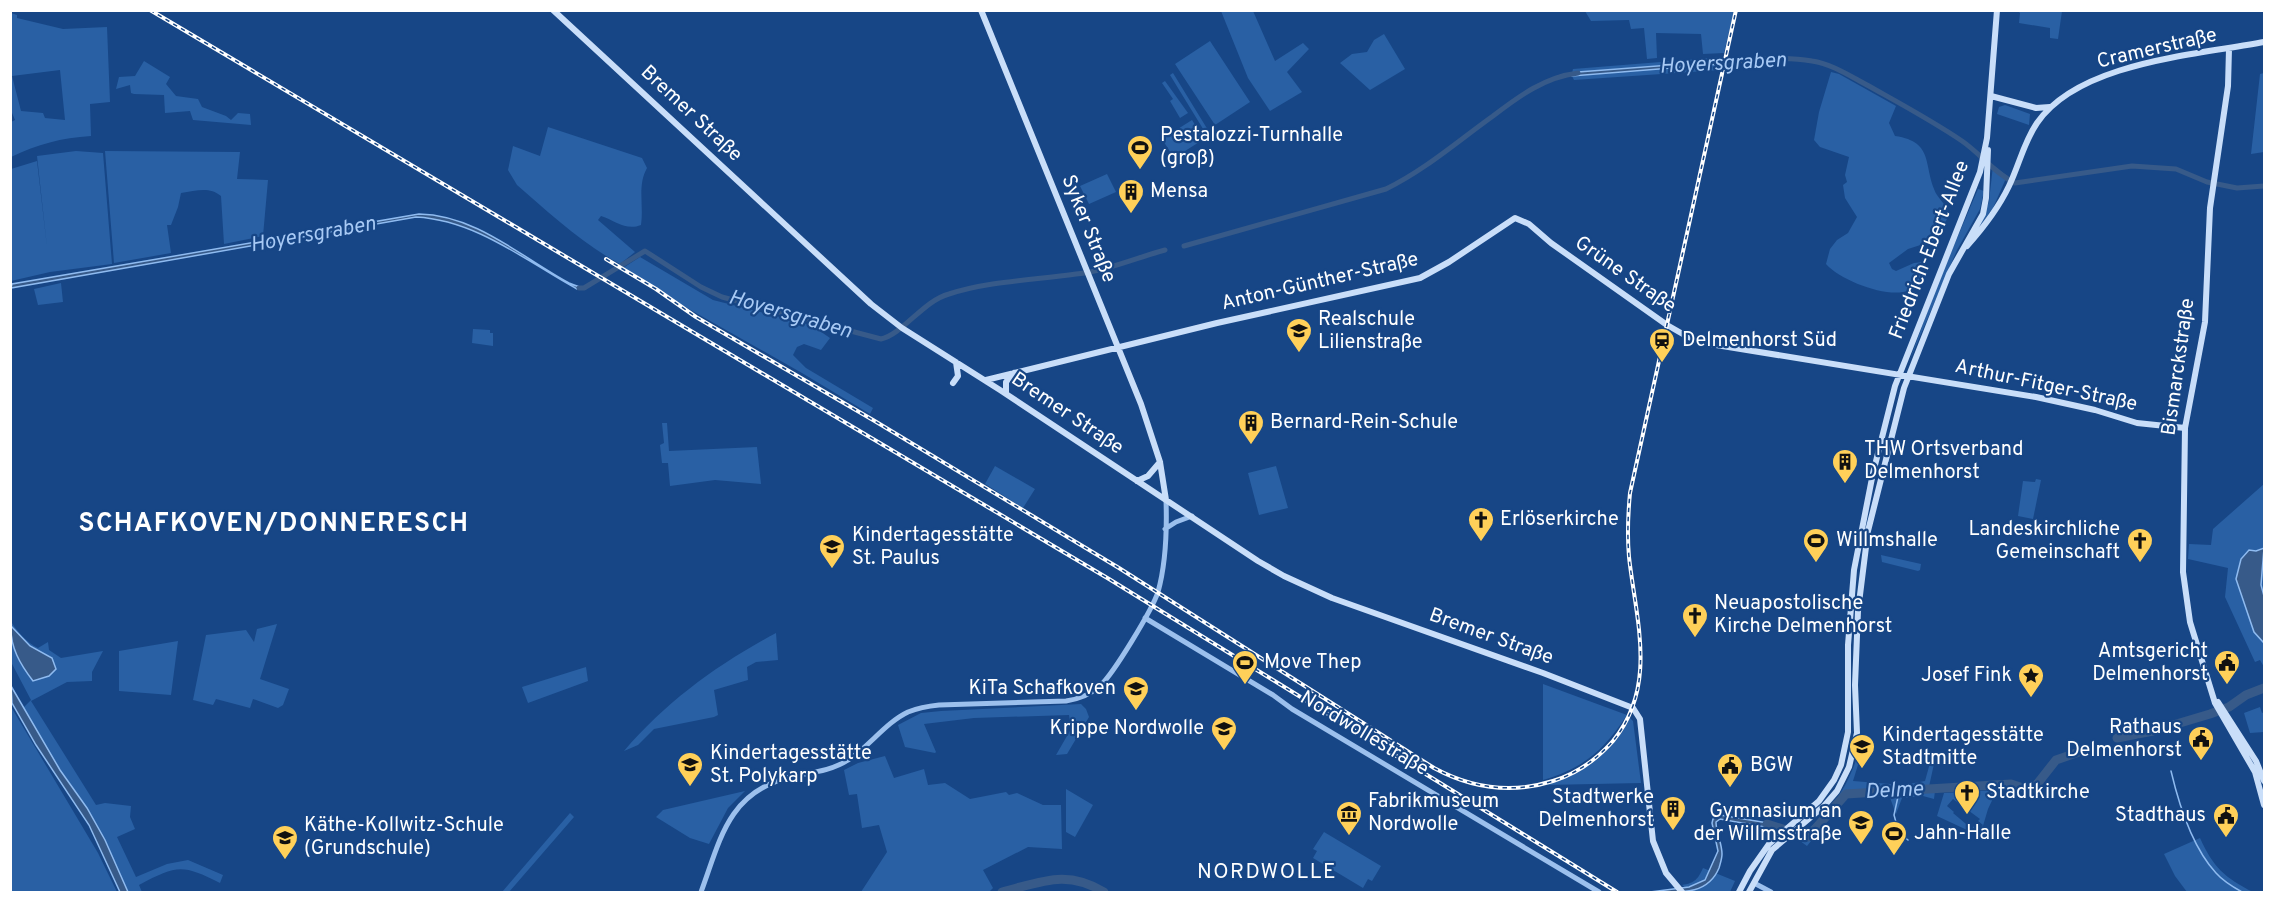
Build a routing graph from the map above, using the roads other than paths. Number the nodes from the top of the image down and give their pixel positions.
1 (553, 10) edge
2 (981, 10) edge
3 (1997, 10) edge
4 (2265, 42) edge
5 (2229, 49) junction
6 (1991, 96) junction
7 (2032, 107) junction
8 (2050, 107) junction
9 (2037, 124) junction
10 (1986, 161) junction
11 (1515, 218) joint
12 (1959, 255) junction
13 (1118, 346) junction
14 (956, 362) junction
15 (1016, 372) junction
16 (1900, 374) junction
17 (1909, 375) junction
18 (986, 380) junction
19 (953, 383) dead end
20 (1006, 393) junction
21 (2185, 428) junction
22 (1160, 462) junction
23 (1137, 481) junction
24 (1166, 500) junction
25 (1191, 516) junction
26 (1165, 529) junction
27 (1145, 618) junction
28 (2224, 716) junction
29 (2265, 781) edge
30 (2265, 805) edge
31 (1788, 832) junction
32 (1754, 883) junction
33 (702, 892) edge
34 (1599, 892) edge
35 (1682, 892) edge
36 (1739, 892) edge
37 (1749, 892) edge
38 (1772, 892) edge

1 - 14 main road, Bremer Straße
2 - 13 main road, Syker Straße
3 - 6 main road, Friedrich-Ebert-Allee
4 - 5 main road, Cramerstraße
5 - 8 main road, Cramerstraße
5 - 21 main road, Bismarckstraße
6 - 7 main road
6 - 10 main road, Friedrich-Ebert-Allee
7 - 8 main road
7 - 9 main road
8 - 9 main road, Cramerstraße
9 - 12 main road, Cramerstraße
10 - 12 main road, Friedrich-Ebert-Allee
10 - 16 main road, Friedrich-Ebert-Allee
11 - 13 main road, Anton-Günther-Straße
11 - 16 main road, Grüne Straße
12 - 17 main road, Friedrich-Ebert-Allee
13 - 15 main road, Anton-Günther-Straße
13 - 22 main road, Syker Straße
14 - 18 main road, Bremer Straße
14 - 19 main road
15 - 18 main road, Anton-Günther-Straße
15 - 20 main road
16 - 17 main road, Arthur-Fitger-Straße
16 - 31 main road, Friedrich-Ebert-Allee
17 - 21 main road, Arthur-Fitger-Straße
17 - 31 main road, Friedrich-Ebert-Allee
18 - 20 main road, Bremer Straße
20 - 23 main road, Bremer Straße
21 - 28 main road, Bismarckstraße
22 - 23 main road
22 - 24 main road, Syker Straße
23 - 24 main road, Bremer Straße
24 - 25 main road, Bremer Straße
24 - 26 street
25 - 26 street
25 - 35 main road, Bremer Straße
26 - 27 street
27 - 33 street
27 - 34 street, Nordwollestraße
28 - 29 main road
28 - 30 main road
31 - 32 main road, Friedrich-Ebert-Allee
31 - 36 main road, Friedrich-Ebert-Allee
32 - 37 main road, Friedrich-Ebert-Allee
32 - 38 street

